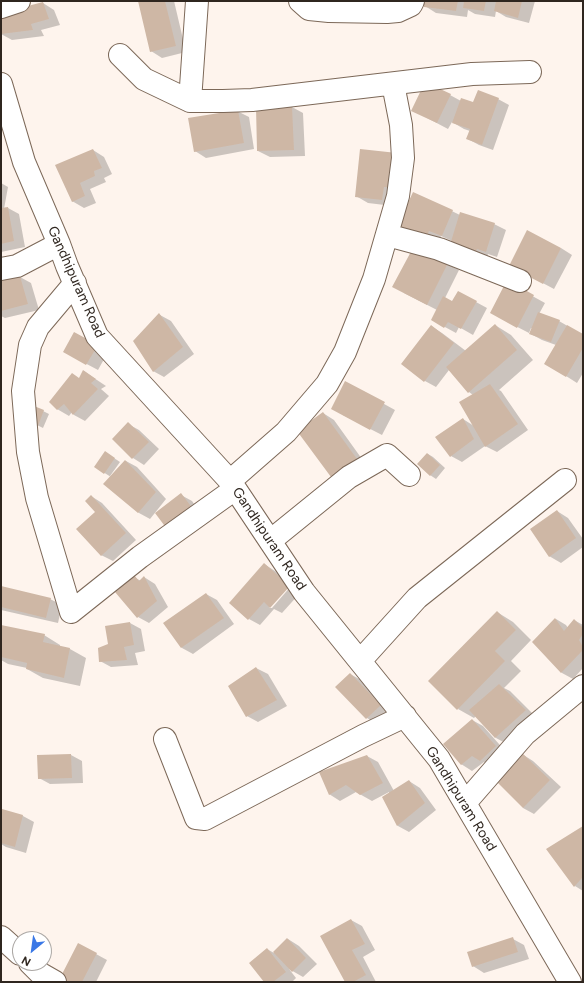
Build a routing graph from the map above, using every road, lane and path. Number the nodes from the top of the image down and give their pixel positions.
1 (19, 1) edge
2 (197, 1) edge
3 (300, 1) edge
4 (413, 1) edge
5 (1, 7) edge
6 (120, 55) dead end
7 (530, 72) dead end
8 (1, 84) edge
9 (393, 84) junction
10 (190, 101) junction
11 (387, 235) junction
12 (59, 244) junction
13 (1, 269) edge
14 (520, 281) dead end
15 (75, 283) junction
16 (409, 475) dead end
17 (565, 480) dead end
18 (233, 485) junction
19 (270, 541) junction
20 (360, 661) junction
21 (583, 686) edge
22 (405, 716) junction
23 (165, 739) dead end
24 (465, 802) junction
25 (1, 937) edge
26 (12, 947) edge
27 (38, 971) edge
28 (55, 982) edge
29 (570, 982) edge

1 - 5 street
2 - 10 street
3 - 4 street
6 - 10 street
7 - 9 street
8 - 12 street, Gandhipuram Road
9 - 10 street
9 - 11 street
11 - 14 street
11 - 18 street
12 - 13 street
12 - 15 street, Gandhipuram Road
15 - 18 street, Gandhipuram Road
15 - 18 street
16 - 19 street
17 - 20 street
18 - 19 street, Gandhipuram Road
19 - 20 street, Gandhipuram Road
20 - 22 street, Gandhipuram Road
21 - 24 street
22 - 23 street
22 - 24 street, Gandhipuram Road
24 - 29 street, Gandhipuram Road
25 - 26 street
27 - 28 street

